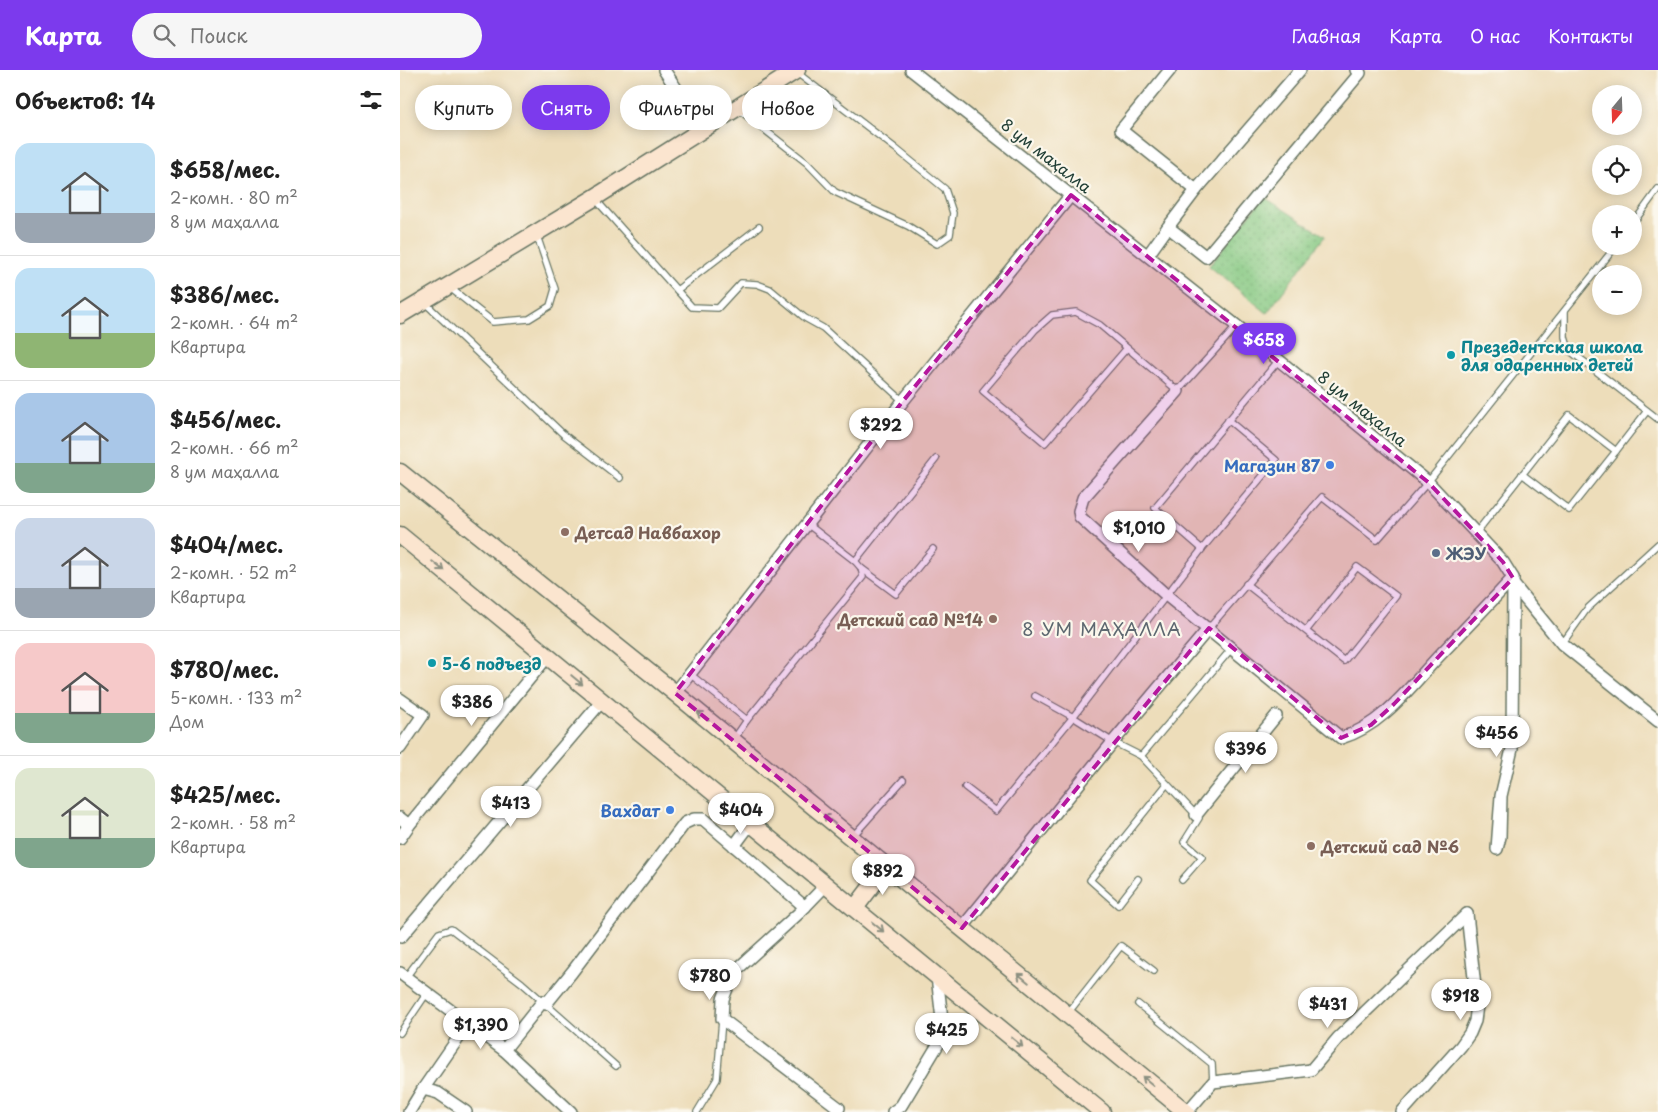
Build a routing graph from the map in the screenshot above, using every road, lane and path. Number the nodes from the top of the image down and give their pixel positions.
1 (664, 70) edge
2 (911, 70) edge
3 (1170, 70) edge
4 (1300, 70) edge
5 (796, 71) edge
6 (1359, 71) edge
7 (674, 85) edge
8 (737, 108) junction
9 (732, 111) edge
10 (701, 130) edge
11 (1658, 188) edge
12 (1196, 190) junction
13 (1071, 195) junction
14 (594, 198) junction
15 (1642, 211) edge
16 (759, 227) dead end
17 (1168, 227) junction
18 (535, 232) junction
19 (1148, 255) junction
20 (1609, 255) edge
21 (447, 286) junction
22 (677, 290) junction
23 (423, 301) junction
24 (1565, 311) junction
25 (400, 315) edge
26 (1236, 326) junction
27 (1127, 348) junction
28 (1279, 360) junction
29 (1178, 392) junction
30 (903, 401) junction
31 (1647, 411) junction
32 (1658, 419) edge
33 (1228, 420) junction
34 (1616, 451) junction
35 (936, 459) dead end
36 (400, 472) edge
37 (1522, 474) junction
38 (620, 478) dead end
39 (1428, 482) junction
40 (806, 523) junction
41 (1476, 533) junction
42 (400, 535) edge
43 (1658, 544) edge
44 (1202, 548) junction
45 (933, 549) dead end
46 (854, 561) junction
47 (861, 568) junction
48 (1513, 581) junction
49 (1246, 584) junction
50 (1254, 590) junction
51 (1166, 595) junction
52 (1208, 628) junction
53 (1562, 644) junction
54 (1232, 648) junction
55 (548, 656) junction
56 (690, 674) junction
57 (675, 693) junction
58 (1035, 696) dead end
59 (400, 699) edge
60 (602, 701) junction
61 (1276, 716) dead end
62 (1073, 717) junction
63 (747, 720) junction
64 (1658, 721) edge
65 (733, 741) junction
66 (1113, 742) junction
67 (400, 748) edge
68 (1140, 756) junction
69 (903, 780) dead end
70 (1166, 784) junction
71 (965, 787) dead end
72 (1501, 796) dead end
73 (1196, 815) junction
74 (405, 822) edge
75 (751, 823) junction
76 (400, 838) edge
77 (852, 838) junction
78 (734, 846) junction
79 (887, 866) junction
80 (1138, 879) dead end
81 (1182, 880) dead end
82 (826, 885) junction
83 (805, 907) junction
84 (855, 908) junction
85 (962, 928) junction
86 (401, 937) edge
87 (1154, 971) dead end
88 (403, 975) edge
89 (937, 976) junction
90 (427, 993) junction
91 (544, 1002) junction
92 (1138, 1004) dead end
93 (1067, 1014) junction
94 (722, 1019) junction
95 (468, 1024) junction
96 (400, 1033) edge
97 (504, 1050) junction
98 (616, 1066) dead end
99 (1213, 1082) junction
100 (422, 1089) junction
101 (841, 1111) edge
102 (409, 1112) edge
103 (466, 1112) edge
104 (571, 1112) edge
105 (697, 1112) edge
106 (893, 1112) edge
107 (1102, 1112) edge
108 (1186, 1112) edge
109 (1402, 1112) edge

1 - 7 street
2 - 13 street, 8 ум маҳалла
3 - 12 street
4 - 12 street
5 - 8 street
5 - 8 lane
6 - 17 street
8 - 9 street
10 - 14 street
11 - 15 lane
12 - 17 street
13 - 19 street, 8 ум маҳалла
13 - 30 street
14 - 18 street
14 - 22 lane
16 - 22 lane
17 - 19 street
18 - 21 street
18 - 21 lane
19 - 26 street, 8 ум маҳалла
20 - 24 lane
21 - 23 street
22 - 30 lane
23 - 25 street
23 - 38 lane
24 - 31 lane
24 - 39 lane
26 - 28 street, 8 ум маҳалла
26 - 29 lane
27 - 27 lane
27 - 29 lane
28 - 33 lane
28 - 39 street, 8 ум маҳалла
29 - 51 street
30 - 40 street
31 - 32 lane
31 - 34 lane
33 - 44 lane
33 - 44 lane
34 - 37 lane
34 - 37 lane
35 - 46 lane
36 - 57 street
37 - 41 lane
39 - 41 street, 8 ум маҳалла
39 - 49 lane
40 - 46 lane
40 - 56 street
41 - 48 street, 8 ум маҳалла
42 -> 55 street
43 - 53 lane
44 - 51 lane
45 - 47 lane
46 - 47 lane
47 - 63 lane
48 - 53 street, 8 ум маҳалла
48 - 54 street
48 - 72 street
49 - 50 lane
49 - 52 lane
50 - 50 lane
51 - 52 street
51 - 62 lane
52 - 54 street
52 - 66 street
53 - 64 street, 8 ум маҳалла
54 - 68 lane
55 -> 60 street
55 - 74 street
56 - 57 street
56 - 63 lane
65 -> 57 street
58 - 62 lane
59 - 67 street
60 - 75 street
60 - 86 street
61 - 73 street
62 - 66 lane
62 - 71 lane
63 - 65 lane
77 -> 65 street
66 - 68 lane
66 - 85 street
68 - 70 lane
69 - 77 lane
70 - 73 lane
70 - 80 lane
73 - 81 lane
74 - 76 street
75 - 78 street
75 - 82 street
77 - 79 street
78 - 83 street
78 - 91 street
79 - 84 street
79 - 85 street
82 - 83 street
82 - 84 street
83 - 94 street
84 -> 89 street
93 -> 85 street
87 - 93 lane
88 - 90 street
88 - 91 lane
89 - 106 street
89 -> 107 street
90 - 95 street
90 - 96 lane
91 - 97 street
91 - 98 lane
92 - 99 lane
108 -> 93 street
94 - 101 street
94 - 105 lane
95 - 97 street
95 - 100 street
97 - 104 street
99 - 108 street
99 - 109 street
100 - 102 street
100 - 103 street

